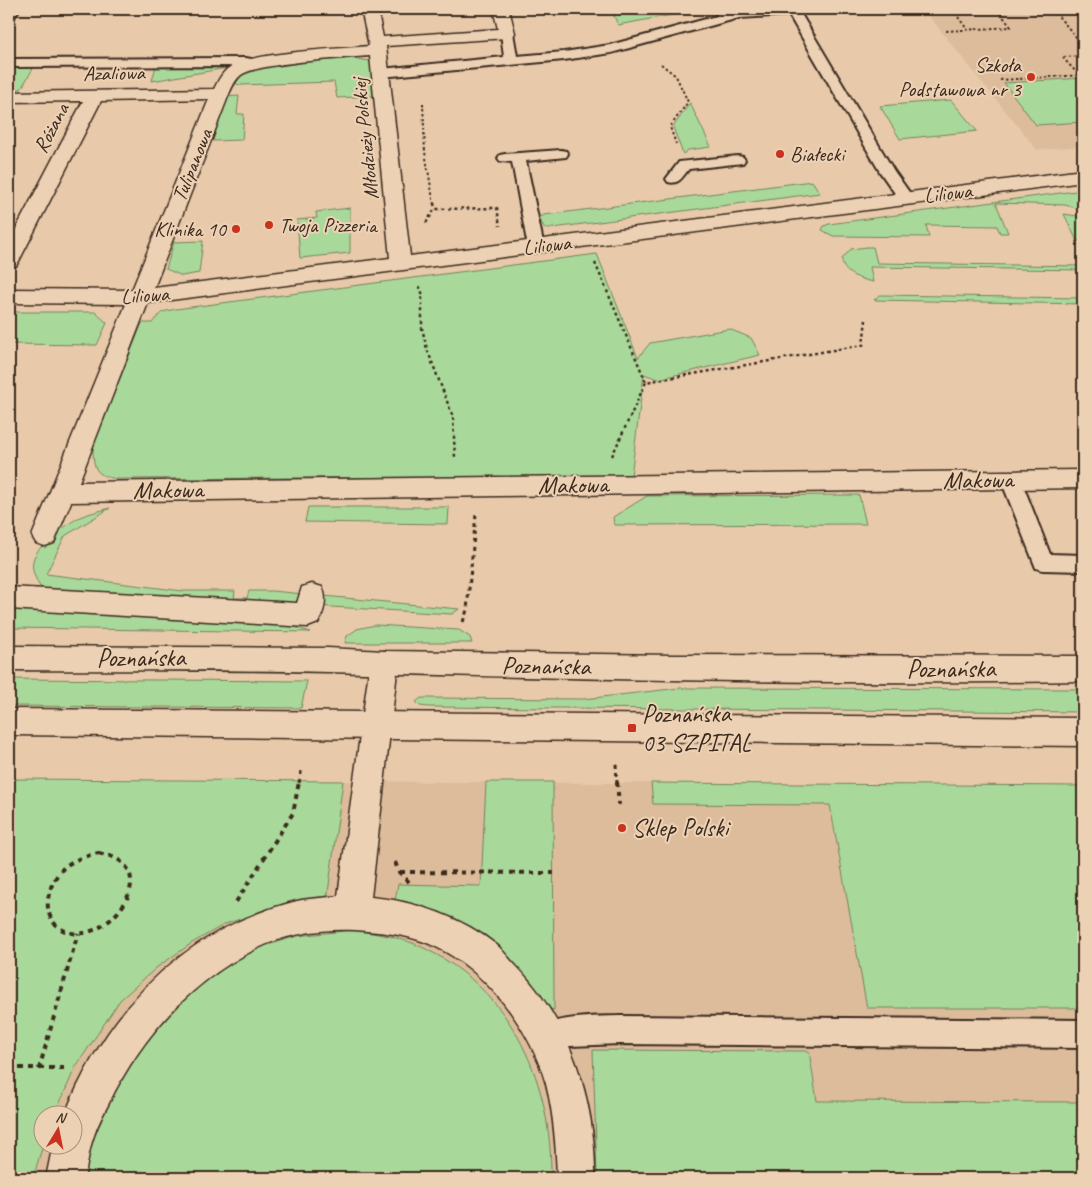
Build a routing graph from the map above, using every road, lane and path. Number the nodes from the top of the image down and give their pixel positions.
1 (12, 9) edge
2 (369, 9) edge
3 (501, 9) edge
4 (952, 9) edge
5 (996, 9) edge
6 (1052, 9) edge
7 (722, 13) edge
8 (9, 14) edge
9 (968, 29) junction
10 (946, 31) dead end
11 (507, 32) junction
12 (1083, 45) edge
13 (377, 46) junction
14 (1083, 56) edge
15 (511, 60) junction
16 (9, 63) edge
17 (661, 64) dead end
18 (248, 66) junction
19 (380, 73) junction
20 (1078, 75) junction
21 (1083, 75) edge
22 (1000, 80) dead end
23 (220, 94) junction
24 (95, 96) junction
25 (9, 97) edge
26 (423, 103) dead end
27 (561, 154) dead end
28 (738, 160) dead end
29 (684, 165) junction
30 (1083, 176) edge
31 (673, 179) dead end
32 (906, 199) junction
33 (435, 209) junction
34 (424, 226) dead end
35 (500, 227) dead end
36 (536, 247) junction
37 (594, 260) dead end
38 (9, 261) edge
39 (401, 264) junction
40 (417, 283) dead end
41 (9, 296) edge
42 (139, 297) junction
43 (866, 320) dead end
44 (646, 382) junction
45 (1083, 479) edge
46 (1010, 480) junction
47 (599, 485) junction
48 (468, 487) junction
49 (62, 492) junction
50 (45, 536) dead end
51 (1083, 563) edge
52 (312, 595) dead end
53 (9, 598) edge
54 (463, 622) dead end
55 (9, 658) edge
56 (384, 663) junction
57 (1083, 669) edge
58 (9, 722) edge
59 (377, 725) junction
60 (1083, 732) edge
61 (616, 764) dead end
62 (302, 768) dead end
63 (619, 805) dead end
64 (399, 872) dead end
65 (554, 873) dead end
66 (234, 905) dead end
67 (353, 911) junction
68 (78, 933) junction
69 (1083, 1034) edge
70 (546, 1037) junction
71 (108, 1065) junction
72 (9, 1068) edge
73 (39, 1068) junction
74 (69, 1159) edge
75 (576, 1178) edge

1 - 8 street
2 - 13 street, Młodzieży Polskiej
3 - 11 street
4 - 9 path
5 - 9 path
6 - 12 path
7 - 15 lane
7 - 32 lane
9 - 10 path
11 - 13 street, Tulipanowa
11 - 15 lane
13 - 18 street, Tulipanowa
13 - 19 street, Młodzieży Polskiej
14 - 20 path
15 - 19 lane
16 - 18 lane
17 - 29 path
18 - 23 street, Tulipanowa
19 - 39 street, Młodzieży Polskiej
20 - 21 path
20 - 22 path
23 - 24 street, Azaliowa
23 - 42 street, Tulipanowa
24 - 25 street, Azaliowa
24 - 38 street, Różana
26 - 33 path
27 - 36 lane
28 - 29 lane
29 - 31 lane
30 - 32 street, Liliowa
32 - 36 street, Liliowa
33 - 34 path
33 - 35 path
36 - 39 street, Liliowa
37 - 44 path
39 - 42 street, Liliowa
40 - 48 path
41 - 42 street, Liliowa
42 - 49 street, Tulipanowa
43 - 44 path
44 - 47 path
45 - 46 street, Makowa
46 - 47 street, Makowa
46 - 51 lane
47 - 48 street, Makowa
48 - 49 street, Makowa
48 - 54 path
49 - 50 street, Tulipanowa
52 - 53 street, Poznańska
55 - 56 street, Poznańska
56 - 57 street, Poznańska
56 - 59 street
58 - 59 street
59 - 60 street
59 - 67 street
61 - 63 path
62 - 66 path
64 - 65 path
67 - 70 street
67 - 71 street
68 - 68 path
68 - 73 path
69 - 70 lane
70 - 75 street
71 - 73 path
71 - 74 street
72 - 73 path

